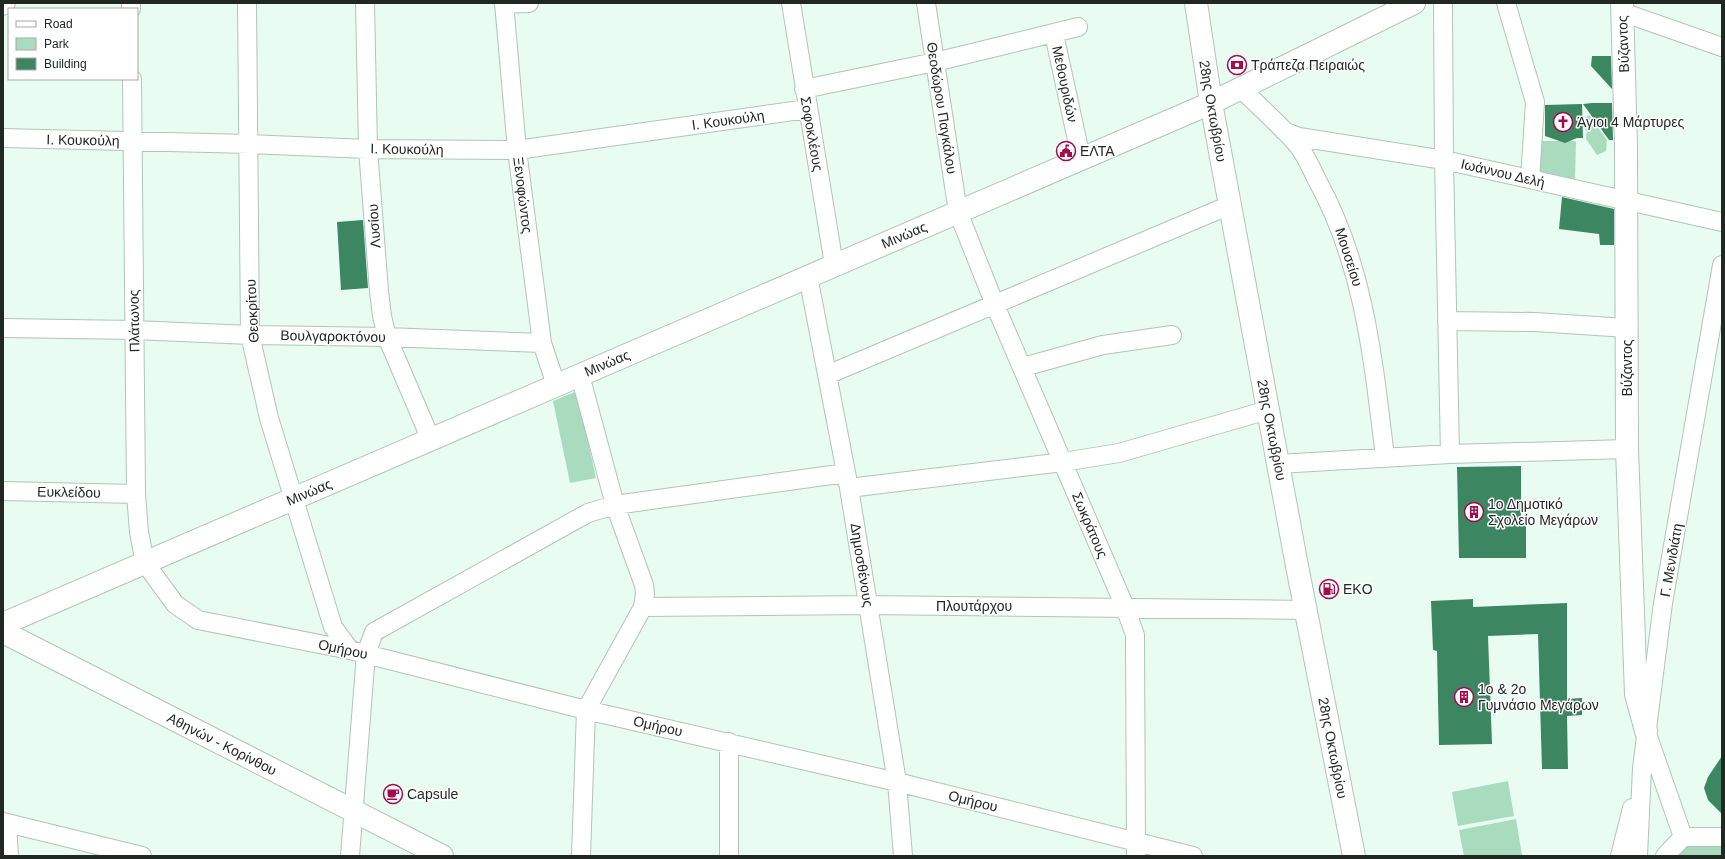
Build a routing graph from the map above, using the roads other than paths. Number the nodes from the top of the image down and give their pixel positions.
1 (6, 3) edge
2 (247, 3) edge
3 (365, 3) edge
4 (529, 3) edge
5 (791, 3) edge
6 (926, 3) edge
7 (1196, 3) edge
8 (1414, 3) edge
9 (1443, 3) edge
10 (1506, 3) edge
11 (504, 4) edge
12 (3, 6) edge
13 (1622, 7) edge
14 (1078, 27) dead end
15 (1054, 34) junction
16 (1722, 47) edge
17 (935, 62) junction
18 (132, 80) edge
19 (804, 88) junction
20 (1240, 88) junction
21 (1211, 103) junction
22 (807, 109) junction
23 (1284, 131) junction
24 (3, 138) edge
25 (132, 141) junction
26 (250, 144) junction
27 (368, 149) junction
28 (517, 150) junction
29 (1081, 158) junction
30 (1444, 160) junction
31 (1530, 179) junction
32 (1626, 201) junction
33 (1230, 205) junction
34 (958, 212) junction
35 (1722, 222) edge
36 (834, 265) junction
37 (1722, 266) edge
38 (808, 276) junction
39 (995, 305) junction
40 (1447, 321) junction
41 (3, 328) edge
42 (1627, 328) junction
43 (134, 330) junction
44 (1172, 335) dead end
45 (250, 336) junction
46 (387, 337) junction
47 (542, 343) junction
48 (1023, 367) junction
49 (580, 375) junction
50 (827, 375) junction
51 (556, 385) junction
52 (1268, 410) junction
53 (431, 440) junction
54 (1627, 449) junction
55 (1450, 454) junction
56 (1385, 457) junction
57 (1063, 462) junction
58 (1278, 464) junction
59 (847, 481) junction
60 (3, 491) edge
61 (136, 494) junction
62 (294, 499) junction
63 (615, 505) junction
64 (145, 563) junction
65 (868, 605) junction
66 (643, 607) junction
67 (1125, 607) junction
68 (1311, 607) junction
69 (3, 624) edge
70 (3, 632) edge
71 (358, 652) junction
72 (586, 710) junction
73 (1646, 731) junction
74 (729, 742) junction
75 (1642, 768) junction
76 (897, 782) junction
77 (354, 811) junction
78 (5, 823) edge
79 (1683, 837) junction
80 (1722, 837) edge
81 (1136, 849) edge
82 (9, 856) edge
83 (142, 856) edge
84 (350, 856) edge
85 (442, 856) edge
86 (581, 856) edge
87 (729, 856) edge
88 (903, 856) edge
89 (1193, 856) edge
90 (1354, 856) edge
91 (1620, 856) edge
92 (1638, 856) edge
93 (1665, 856) edge

1 - 12 street
2 - 26 street, Θεοκρίτου
3 - 27 street, Λυσίου
4 - 11 street
5 - 19 street, Σοφοκλέους
6 - 17 street, Θεοδώρου Παγκάλου
7 - 21 main road, 28ης Οκτωβρίου
8 - 20 main road, Μινώας
9 - 30 street
10 - 31 street
11 - 28 street, Ξενοφώντος
13 - 16 street
13 - 32 main road, Βύζαντος
14 - 15 street
15 - 17 street
15 - 29 street, Μεθουριδών
17 - 19 street
17 - 34 street, Θεοδώρου Παγκάλου
18 - 25 street, Πλάτωνος
19 - 22 street, Σοφοκλέους
20 - 21 main road, Μινώας
20 - 23 street, Μουσείου
21 - 29 main road, Μινώας
21 - 33 main road, 28ης Οκτωβρίου
22 - 28 street, Ι. Κουκούλη
22 - 36 street, Σοφοκλέους
23 - 30 street, Ιωάννου Δελή
23 - 56 street, Μουσείου
24 - 25 street, Ι. Κουκούλη
25 - 26 street, Ι. Κουκούλη
25 - 43 street, Πλάτωνος
26 - 27 street, Ι. Κουκούλη
26 - 45 street, Θεοκρίτου
27 - 28 street, Ι. Κουκούλη
27 - 46 street, Λυσίου
28 - 47 street, Ξενοφώντος
29 - 34 main road, Μινώας
30 - 31 street, Ιωάννου Δελή
30 - 40 street
31 - 32 street, Ιωάννου Δελή
32 - 35 street, Ιωάννου Δελή
32 - 42 main road, Βύζαντος
33 - 39 street
33 - 52 main road, 28ης Οκτωβρίου
34 - 36 main road, Μινώας
34 - 39 street, Σωκράτους
36 - 38 main road, Μινώας
37 - 73 street, Γ. Μενιδιάτη
38 - 49 main road, Μινώας
38 - 50 street, Δημοσθένους
39 - 48 street, Σωκράτους
39 - 50 street
40 - 42 street
40 - 55 street
41 - 43 street, Βουλγαροκτόνου
42 - 54 main road, Βύζαντος
43 - 45 street, Βουλγαροκτόνου
43 - 61 street, Πλάτωνος
44 - 48 street
45 - 46 street, Βουλγαροκτόνου
45 - 62 street, Θεοκρίτου
46 - 47 street, Βουλγαροκτόνου
46 - 53 street, Λυσίου
47 - 51 street, Ξενοφώντος
48 - 57 street, Σωκράτους
49 - 51 main road, Μινώας
49 - 63 street
50 - 59 street, Δημοσθένους
51 - 53 main road, Μινώας
52 - 57 street
52 - 58 main road, 28ης Οκτωβρίου
53 - 62 main road, Μινώας
54 - 55 street
54 - 73 main road, Βύζαντος
55 - 56 street
56 - 58 street
57 - 59 street
57 - 67 street, Σωκράτους
58 - 68 main road, 28ης Οκτωβρίου
59 - 63 street
59 - 65 street, Δημοσθένους
60 - 61 street, Ευκλείδου
61 - 64 street, Πλάτωνος
62 - 64 main road, Μινώας
62 - 71 street, Θεοκρίτου
63 - 66 street
63 - 71 street
64 - 69 main road, Μινώας
64 - 71 street, Ομήρου
65 - 66 street, Πλουτάρχου
65 - 67 street, Πλουτάρχου
65 - 76 street, Δημοσθένους
66 - 72 street
67 - 68 street, Πλουτάρχου
67 - 81 street, Σωκράτους
68 - 90 main road, 28ης Οκτωβρίου
70 - 77 main road, Αθηνών - Κορίνθου
71 - 72 street, Ομήρου
71 - 77 street
72 - 74 street, Ομήρου
72 - 86 street
73 - 75 street, Γ. Μενιδιάτη
73 - 79 street
74 - 76 street, Ομήρου
74 - 87 street
75 - 91 street
75 - 92 street, Γ. Μενιδιάτη
76 - 81 street, Ομήρου
76 - 88 street, Δημοσθένους
77 - 84 street
77 - 85 main road, Αθηνών - Κορίνθου
78 - 82 street
78 - 83 street
79 - 80 street
79 - 93 street
81 - 89 street, Ομήρου

